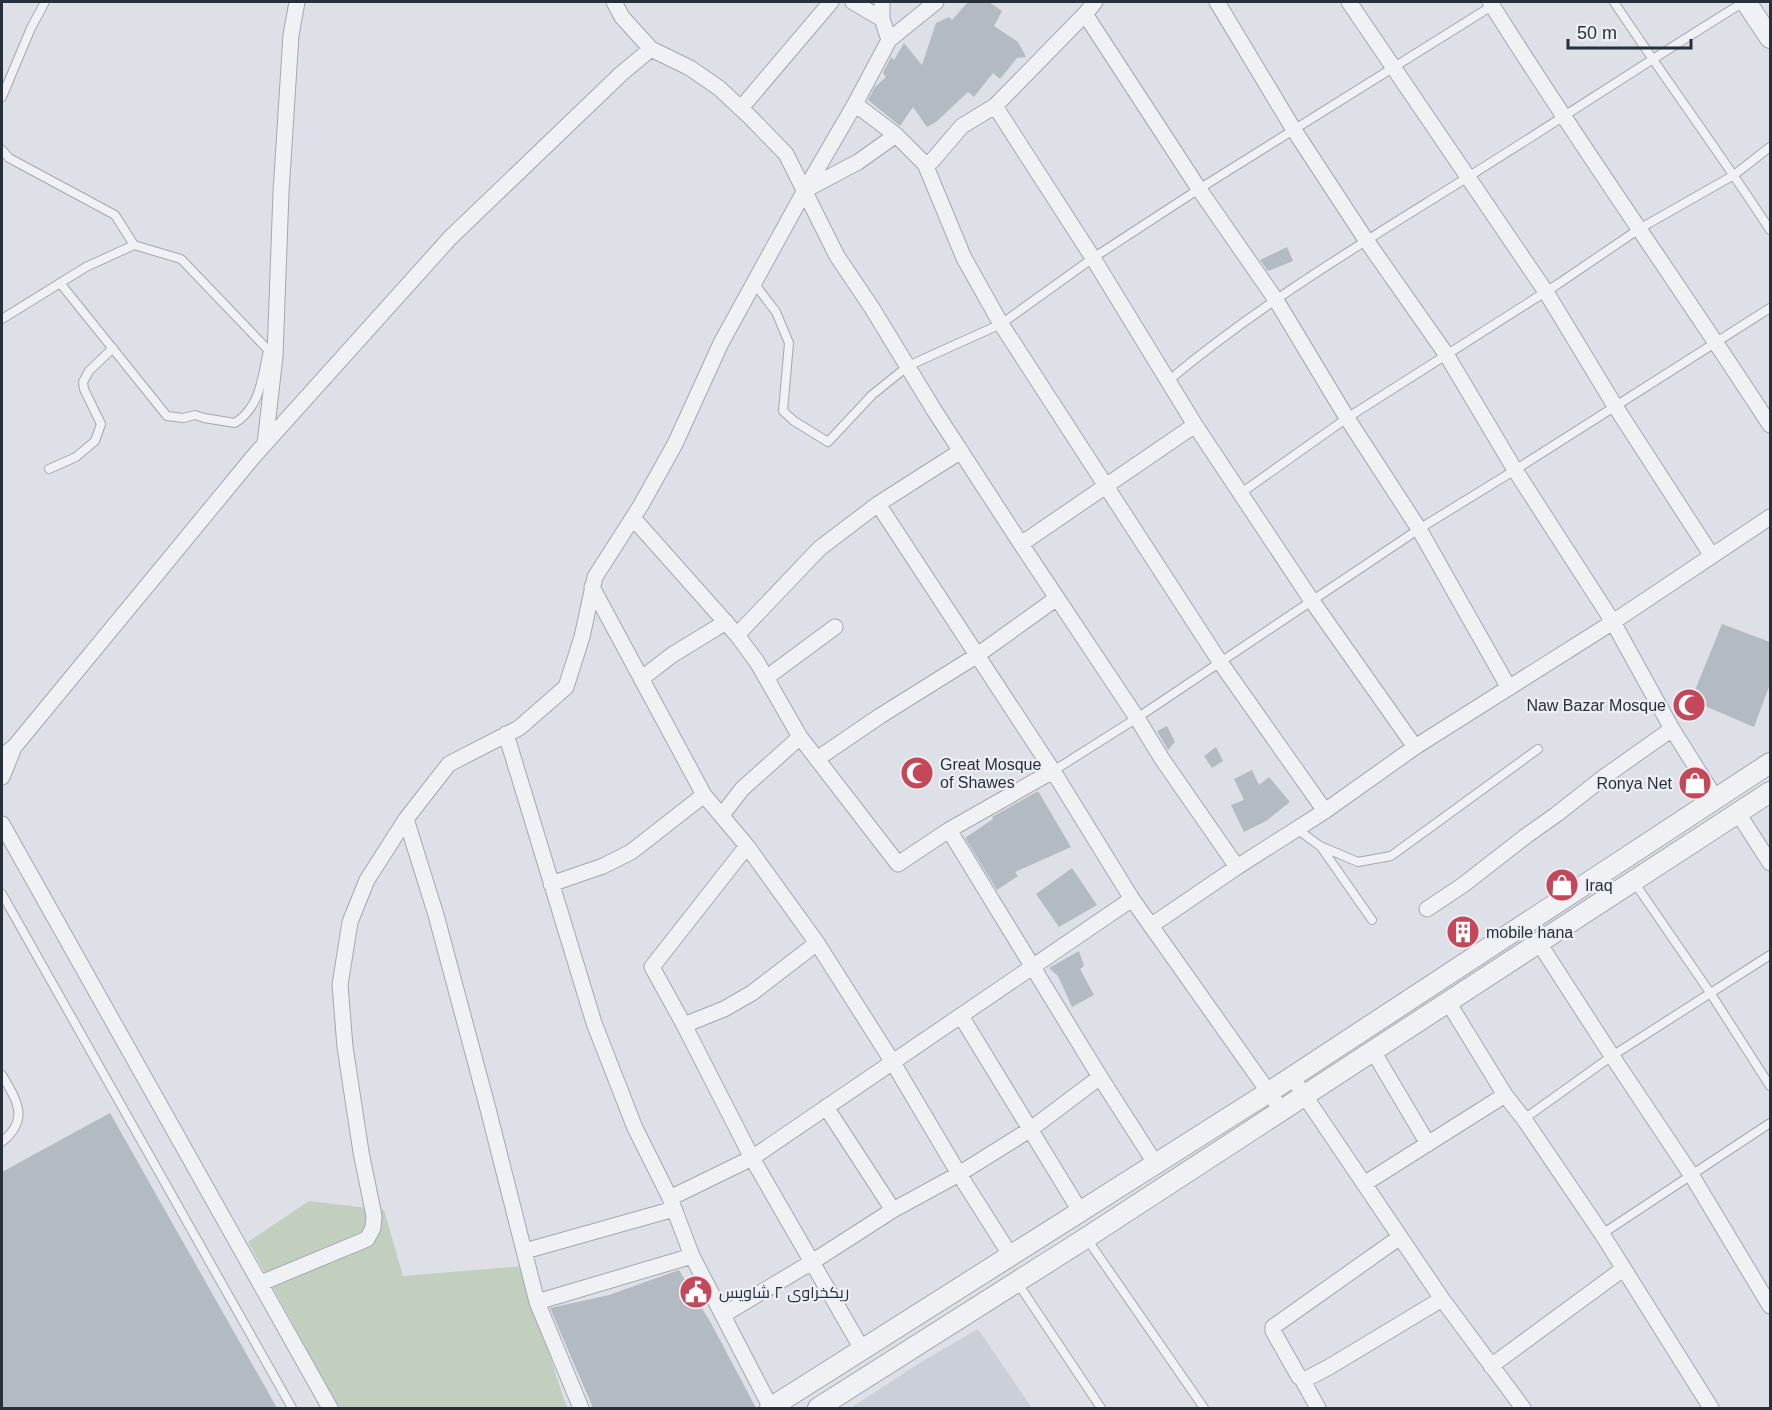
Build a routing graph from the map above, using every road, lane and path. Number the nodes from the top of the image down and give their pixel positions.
1 (45, 2) edge
2 (297, 2) edge
3 (614, 2) edge
4 (831, 2) edge
5 (853, 2) edge
6 (882, 2) edge
7 (936, 2) edge
8 (1095, 2) edge
9 (1217, 2) edge
10 (1349, 2) edge
11 (1614, 2) edge
12 (1745, 2) edge
13 (1493, 3) edge
14 (1084, 14) junction
15 (882, 19) junction
16 (1770, 38) edge
17 (889, 40) junction
18 (651, 49) junction
19 (1652, 59) junction
20 (1394, 68) junction
21 (2, 97) edge
22 (855, 104) junction
23 (995, 106) junction
24 (741, 108) junction
25 (1563, 117) junction
26 (1294, 130) junction
27 (897, 135) junction
28 (1770, 147) edge
29 (2, 150) edge
30 (925, 164) junction
31 (1734, 175) junction
32 (1468, 177) junction
33 (1198, 189) junction
34 (805, 190) junction
35 (1639, 229) junction
36 (1770, 230) edge
37 (1366, 240) junction
38 (134, 245) junction
39 (1093, 258) junction
40 (753, 282) junction
41 (60, 283) junction
42 (1546, 292) junction
43 (1276, 300) junction
44 (1770, 308) edge
45 (2, 320) edge
46 (1001, 324) junction
47 (1716, 342) junction
48 (113, 348) junction
49 (272, 353) junction
50 (1446, 354) junction
51 (908, 366) junction
52 (1168, 381) junction
53 (1615, 406) junction
54 (1347, 418) junction
55 (1195, 425) junction
56 (1770, 425) edge
57 (265, 444) junction
58 (961, 451) junction
59 (49, 469) dead end
60 (1515, 470) junction
61 (1107, 485) junction
62 (1241, 493) junction
63 (878, 504) junction
64 (1770, 517) edge
65 (633, 518) junction
66 (1419, 529) junction
67 (1021, 544) junction
68 (1712, 556) junction
69 (592, 587) junction
70 (1057, 598) junction
71 (1312, 601) junction
72 (726, 622) junction
73 (1613, 622) junction
74 (835, 627) dead end
75 (737, 635) junction
76 (976, 656) junction
77 (1220, 662) junction
78 (766, 678) junction
79 (641, 679) junction
80 (1509, 688) junction
81 (1137, 718) junction
82 (1672, 729) junction
83 (506, 734) junction
84 (800, 736) junction
85 (15, 746) junction
86 (1415, 747) junction
87 (1538, 749) dead end
88 (2, 757) edge
89 (817, 759) junction
90 (1770, 763) edge
91 (1053, 771) junction
92 (2, 777) edge
93 (1770, 792) edge
94 (704, 795) junction
95 (1716, 799) junction
96 (1325, 811) junction
97 (1738, 813) junction
98 (722, 815) junction
99 (406, 819) junction
100 (2, 824) edge
101 (1297, 829) junction
102 (949, 830) junction
103 (747, 846) junction
104 (1320, 846) junction
105 (1770, 863) edge
106 (1237, 867) junction
107 (1634, 882) junction
108 (551, 884) junction
109 (2, 894) edge
110 (1132, 898) junction
111 (1427, 909) dead end
112 (1372, 920) dead end
113 (1152, 925) junction
114 (817, 943) junction
115 (1539, 943) junction
116 (1770, 955) edge
117 (1032, 966) junction
118 (1711, 994) junction
119 (1448, 1002) junction
120 (961, 1016) junction
121 (684, 1025) junction
122 (1373, 1051) junction
123 (1612, 1056) junction
124 (892, 1061) junction
125 (2, 1075) edge
126 (1100, 1077) junction
127 (1292, 1077) junction
128 (1770, 1086) edge
129 (1269, 1092) junction
130 (1505, 1095) junction
131 (1305, 1096) junction
132 (826, 1107) junction
133 (1282, 1111) junction
134 (1524, 1119) junction
135 (1770, 1123) edge
136 (1031, 1129) junction
137 (2, 1142) edge
138 (1428, 1144) junction
139 (752, 1158) junction
140 (1155, 1163) junction
141 (959, 1174) junction
142 (1692, 1176) junction
143 (1364, 1184) junction
144 (672, 1203) junction
145 (893, 1210) junction
146 (1080, 1211) junction
147 (1602, 1234) junction
148 (1086, 1238) junction
149 (1400, 1238) junction
150 (525, 1251) junction
151 (692, 1256) junction
152 (1011, 1256) junction
153 (813, 1262) junction
154 (1623, 1269) junction
155 (1017, 1282) junction
156 (261, 1283) junction
157 (1766, 1290) edge
158 (1442, 1299) junction
159 (537, 1302) junction
160 (1770, 1306) edge
161 (723, 1314) junction
162 (862, 1349) junction
163 (1491, 1366) junction
164 (1302, 1379) junction
165 (292, 1408) edge
166 (330, 1408) edge
167 (581, 1408) edge
168 (770, 1408) edge
169 (818, 1408) edge
170 (1101, 1408) edge
171 (1204, 1408) edge
172 (1318, 1408) edge
173 (1523, 1408) edge
174 (1710, 1408) edge

1 - 21 lane
2 - 49 street
3 - 18 street
4 - 24 street
5 - 15 street
6 - 15 street
7 - 17 street
8 - 14 street
9 - 26 street
10 - 20 street
11 - 19 lane
12 - 16 street
12 - 19 lane
13 - 20 lane
13 - 25 street
14 - 23 street
14 - 33 street
15 - 17 street
17 - 22 street
18 - 24 street
18 - 57 street
19 - 25 lane
19 - 31 lane
20 - 26 lane
20 - 32 street
22 - 27 street
22 - 34 street
23 - 30 street
23 - 39 street
24 - 34 street
25 - 32 lane
25 - 35 street
26 - 33 lane
26 - 37 street
27 - 30 street
27 - 34 street
28 - 31 lane
29 - 38 lane
30 - 46 street
31 - 35 lane
31 - 36 lane
32 - 37 lane
32 - 42 street
33 - 39 lane
33 - 43 street
34 - 40 street
34 - 51 street
35 - 42 lane
35 - 47 street
37 - 43 lane
37 - 50 street
38 - 41 lane
38 - 49 lane
39 - 46 lane
39 - 52 street
40 - 51 lane
40 - 65 street
41 - 45 lane
41 - 48 lane
42 - 50 lane
42 - 53 street
43 - 52 lane
43 - 54 street
44 - 47 lane
46 - 51 lane
46 - 61 street
47 - 53 lane
47 - 56 street
48 - 49 lane
48 - 59 lane
49 - 57 street
50 - 54 lane
50 - 60 street
51 - 58 street
52 - 55 street
53 - 60 lane
53 - 68 street
54 - 62 lane
54 - 66 street
55 - 61 street
55 - 62 street
57 - 85 street
58 - 63 street
58 - 67 street
60 - 66 lane
60 - 73 street
61 - 67 street
61 - 77 street
62 - 71 street
63 - 75 street
63 - 76 street
64 - 68 street
65 - 69 street
65 - 72 street
66 - 71 lane
66 - 80 street
67 - 70 street
68 - 73 street
69 - 79 street
69 - 83 street
70 - 76 street
70 - 81 street
71 - 77 lane
71 - 86 street
72 - 75 street
72 - 79 street
73 - 80 street
73 - 82 street
74 - 78 street
75 - 78 street
76 - 89 street
76 - 91 street
77 - 81 lane
77 - 96 street
78 - 84 street
79 - 94 street
80 - 86 street
81 - 91 lane
81 - 106 street
82 - 95 street
82 - 111 street
83 - 99 street
83 - 108 street
84 - 89 street
84 - 98 street
85 - 88 street
85 - 92 street
86 - 96 street
87 - 104 lane
89 - 102 street
90 - 95 street
91 - 102 street
91 - 110 street
93 - 97 street
94 - 98 street
94 - 108 street
95 - 127 street
96 - 101 street
97 - 105 street
97 - 107 street
98 - 103 street
99 - 150 street
99 - 156 street
100 - 156 street
101 - 104 lane
101 - 106 street
102 - 117 street
103 - 114 street
103 - 121 street
104 - 112 lane
106 - 113 street
107 - 115 street
107 - 118 lane
108 - 144 street
109 - 165 lane
110 - 113 street
110 - 117 street
113 - 129 street
114 - 121 street
114 - 124 street
115 - 119 street
115 - 123 street
116 - 118 lane
117 - 120 street
117 - 126 street
118 - 123 lane
118 - 128 lane
119 - 122 street
119 - 130 street
120 - 124 street
120 - 136 street
121 - 139 street
122 - 131 street
122 - 138 street
123 - 134 lane
123 - 142 street
124 - 132 street
124 - 141 street
125 - 137 lane
126 - 136 street
126 - 140 street
127 - 129 street
127 - 131 street
129 - 133 street
129 - 140 street
130 - 134 street
130 - 138 street
131 - 133 street
131 - 143 street
132 - 139 street
132 - 145 street
133 - 148 street
134 - 147 street
135 - 142 lane
136 - 141 street
136 - 146 street
138 - 143 street
139 - 144 street
139 - 153 street
140 - 146 street
141 - 145 street
141 - 152 street
142 - 147 lane
142 - 157 street
143 - 149 street
144 - 150 street
144 - 151 street
145 - 153 street
146 - 152 street
147 - 154 street
148 - 155 street
148 - 171 lane
149 - 158 street
149 - 164 street
150 - 159 street
151 - 159 street
151 - 161 street
152 - 162 street
153 - 161 street
153 - 162 street
154 - 163 street
154 - 174 street
155 - 169 street
155 - 170 lane
156 - 166 street
157 - 160 street
158 - 163 street
158 - 164 street
159 - 167 street
161 - 168 street
162 - 168 street
163 - 173 street
164 - 172 street

